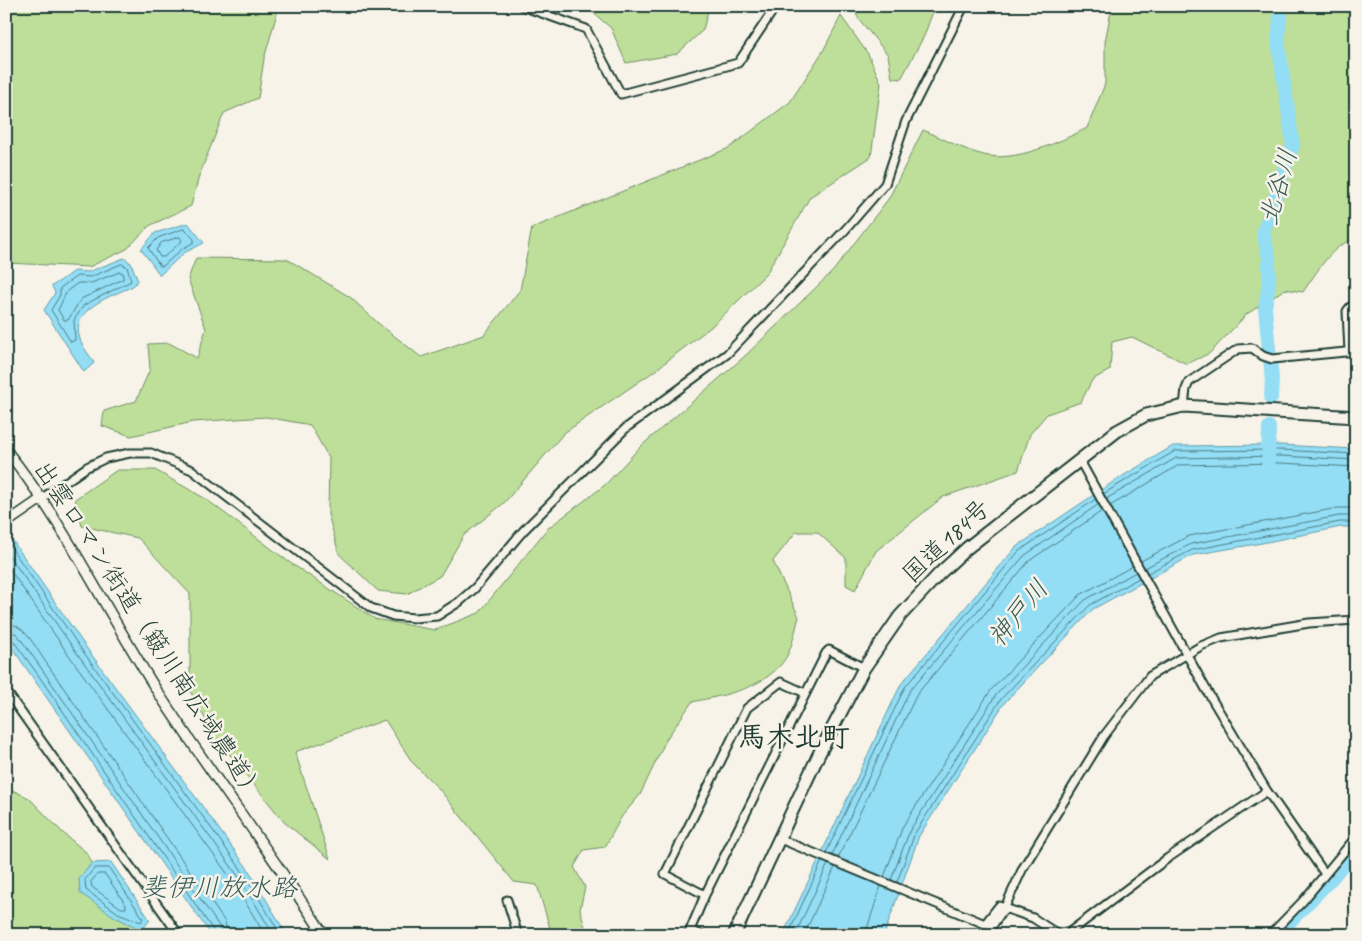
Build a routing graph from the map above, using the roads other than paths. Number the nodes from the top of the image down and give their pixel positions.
1 (522, 6) edge
2 (776, 6) edge
3 (964, 6) edge
4 (1356, 306) edge
5 (1352, 351) edge
6 (1184, 406) junction
7 (1356, 417) edge
8 (6, 450) edge
9 (1080, 462) junction
10 (41, 500) junction
11 (6, 523) edge
12 (1356, 620) edge
13 (1187, 654) junction
14 (864, 668) junction
15 (6, 691) edge
16 (805, 693) junction
17 (1268, 791) junction
18 (1356, 837) edge
19 (783, 841) junction
20 (1325, 874) junction
21 (705, 895) junction
22 (507, 900) dead end
23 (1005, 908) junction
24 (689, 932) edge
25 (179, 935) edge
26 (324, 935) edge
27 (518, 935) edge
28 (702, 935) edge
29 (734, 935) edge
30 (986, 935) edge
31 (1059, 935) edge
32 (1069, 935) edge
33 (1270, 935) edge

1 - 2 street
3 - 10 street
4 - 5 street
5 - 6 street
6 - 7 highway, 国道184号
6 - 9 highway, 国道184号
8 - 10 street, 出雲ロマン街道（簸川南広域農道）
9 - 13 street
9 - 14 highway, 国道184号
10 - 11 street
10 - 26 street, 出雲ロマン街道（簸川南広域農道）
12 - 13 street
13 - 17 street
13 - 23 street
14 - 16 street
14 - 19 highway, 国道184号
15 - 25 street
16 - 21 street
16 - 21 street
17 - 20 street
17 - 32 street
18 - 20 street
19 - 23 street
19 - 29 highway, 国道184号
20 - 33 street
21 - 24 street
22 - 27 street
23 - 30 street
23 - 31 street
24 - 28 street

